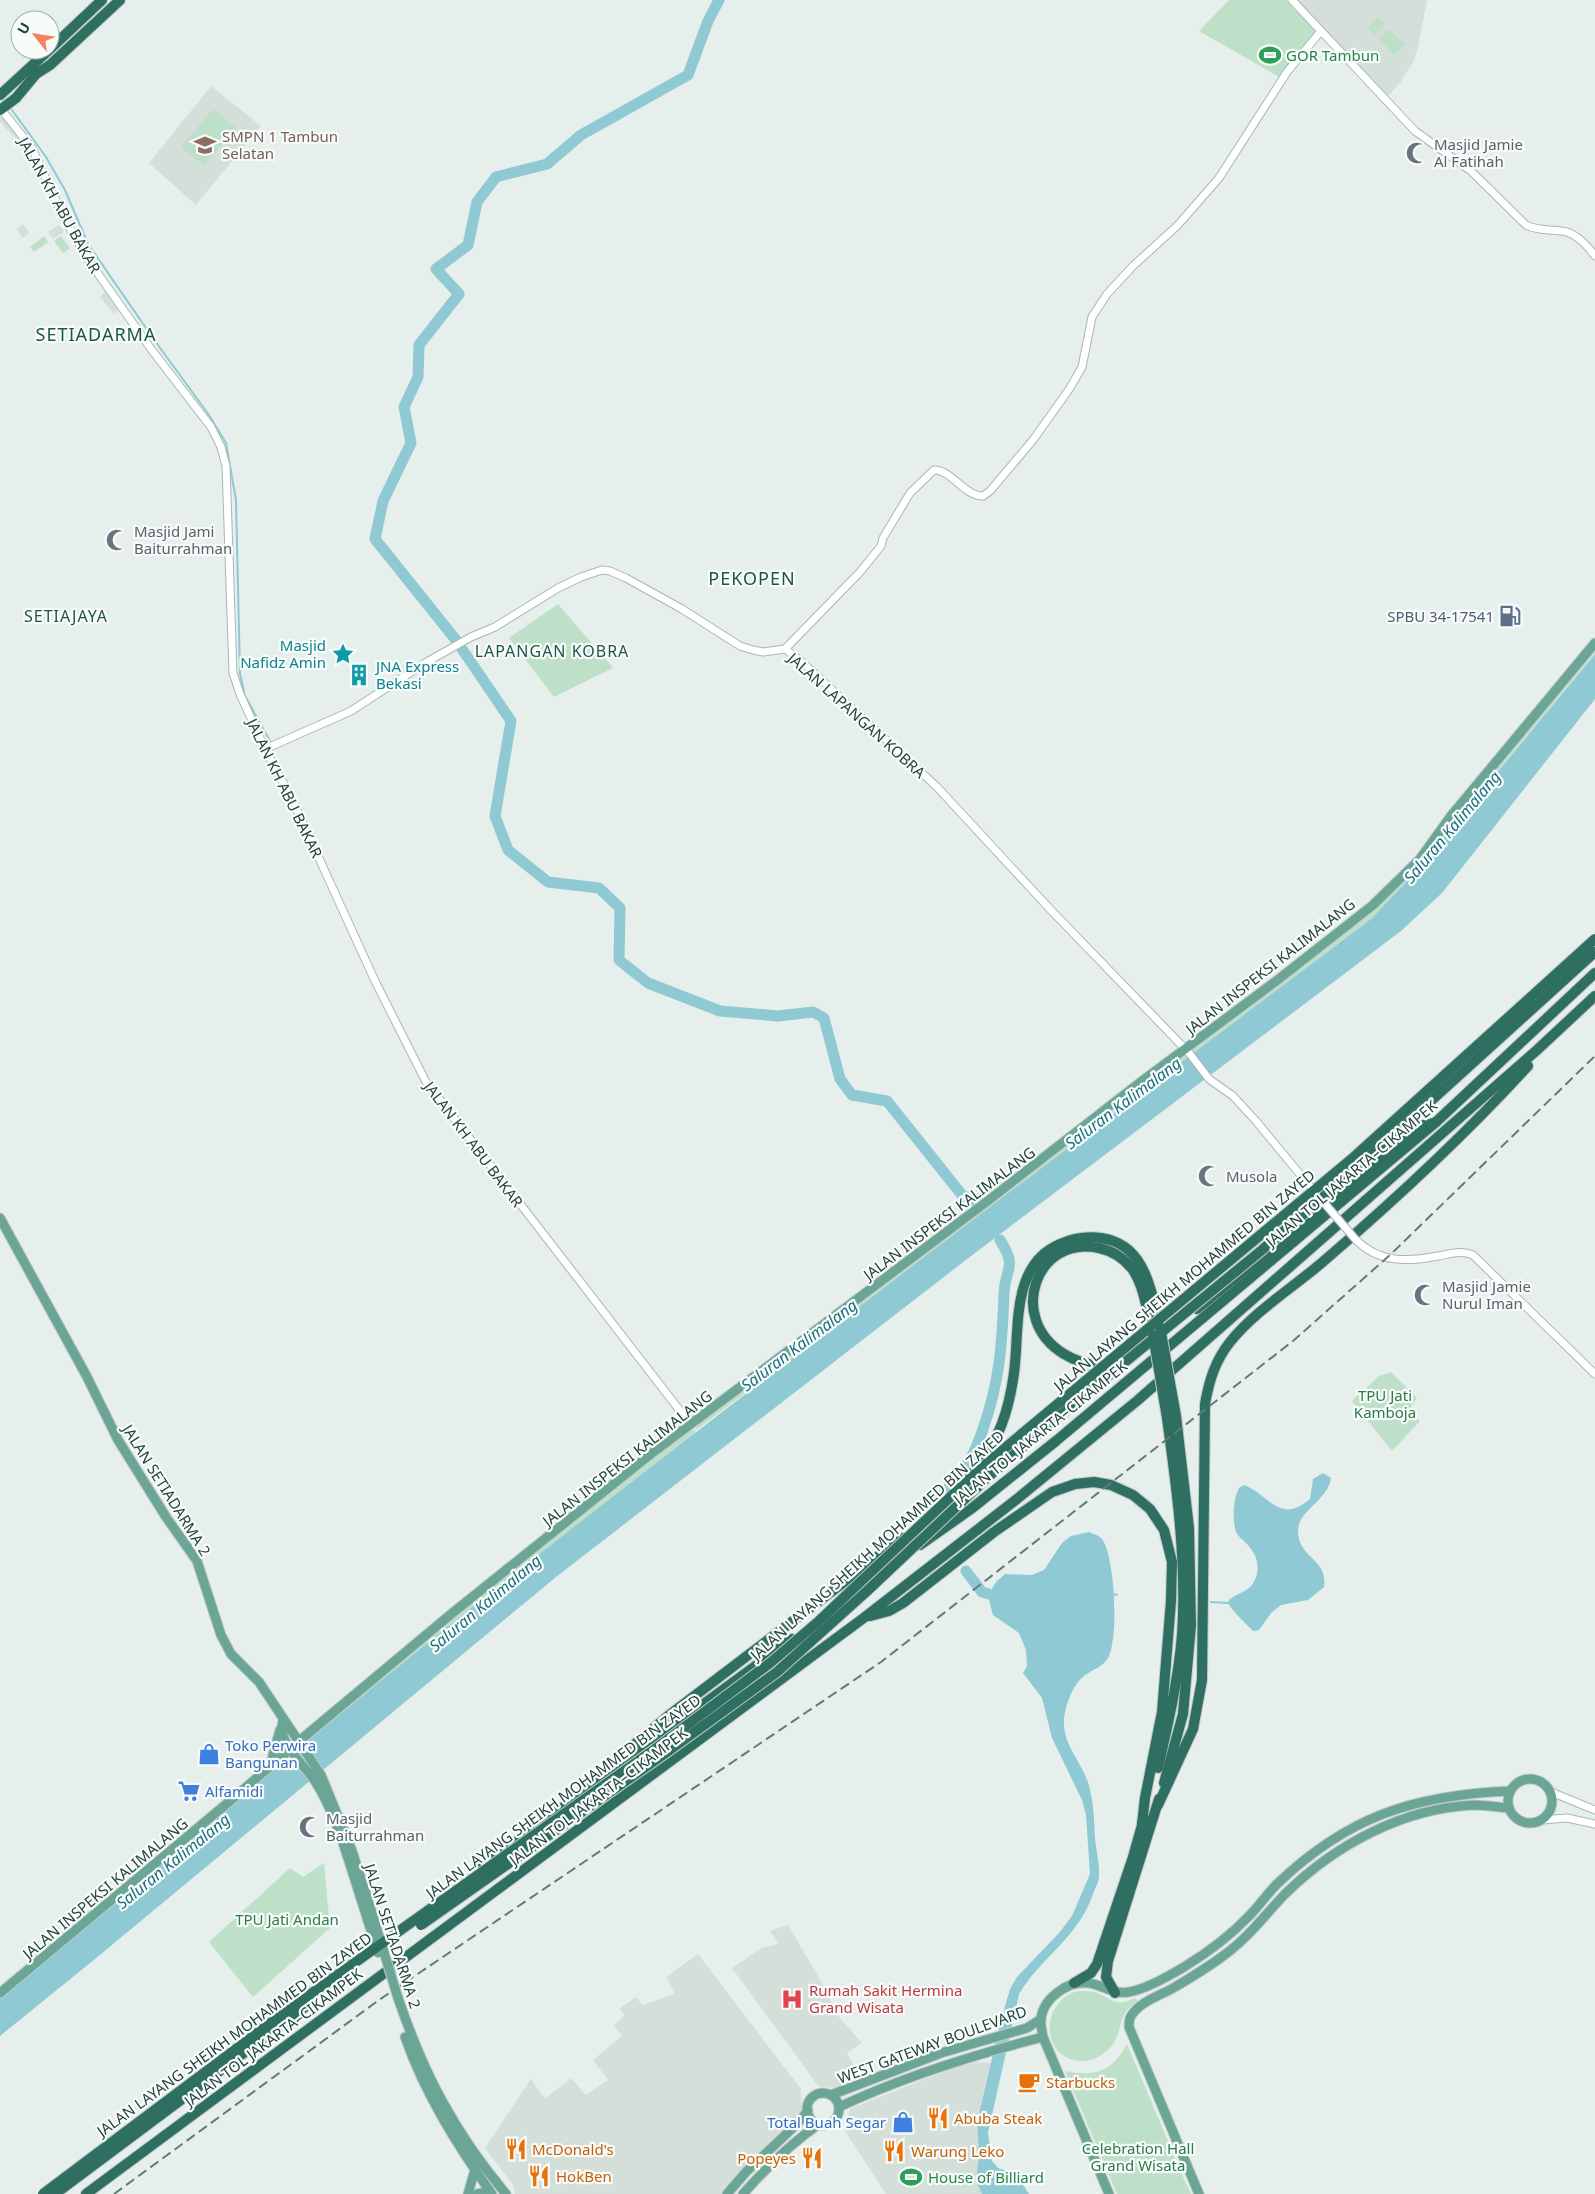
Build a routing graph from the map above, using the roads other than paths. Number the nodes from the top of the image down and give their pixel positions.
1 (102, 0) edge
2 (120, 0) edge
3 (1292, 0) edge
4 (1321, 31) junction
5 (60, 39) edge
6 (37, 60) edge
7 (0, 95) edge
8 (0, 109) edge
9 (1595, 256) edge
10 (1595, 642) edge
11 (785, 649) junction
12 (265, 748) junction
13 (1595, 939) edge
14 (1595, 952) edge
15 (1595, 973) edge
16 (1595, 996) edge
17 (1538, 1050) junction
18 (1188, 1051) junction
19 (1435, 1123) junction
20 (0, 1218) edge
21 (1154, 1319) junction
22 (1595, 1374) edge
23 (1172, 1417) junction
24 (691, 1425) junction
25 (865, 1617) junction
26 (282, 1724) junction
27 (295, 1748) junction
28 (270, 1766) junction
29 (1510, 1791) junction
30 (1551, 1792) junction
31 (1158, 1805) junction
32 (1508, 1808) junction
33 (1595, 1810) edge
34 (551, 1814) junction
35 (1542, 1820) junction
36 (1142, 1824) junction
37 (1595, 1824) edge
38 (1074, 1983) junction
39 (1115, 1992) junction
40 (0, 1993) edge
41 (1041, 2019) junction
42 (1043, 2037) junction
43 (941, 2053) junction
44 (946, 2064) junction
45 (831, 2095) junction
46 (839, 2107) junction
47 (808, 2110) junction
48 (819, 2124) junction
49 (476, 2165) junction
50 (116, 2172) junction
51 (37, 2194) edge
52 (43, 2194) edge
53 (55, 2194) edge
54 (86, 2194) edge
55 (90, 2194) edge
56 (468, 2194) edge
57 (477, 2194) edge
58 (491, 2194) edge
59 (506, 2194) edge
60 (728, 2194) edge
61 (744, 2194) edge
62 (1109, 2194) edge
63 (1199, 2194) edge

1 - 5 highway
2 - 8 highway
3 - 4 street
4 - 9 street
4 - 11 street
6 - 7 highway
8 - 12 street, JALAN KH ABU BAKAR
10 - 18 main road, JALAN INSPEKSI KALIMALANG
11 - 12 street, JALAN LAPANGAN KOBRA
11 - 18 street, JALAN LAPANGAN KOBRA
12 - 24 street, JALAN KH ABU BAKAR
13 - 52 highway, JALAN LAYANG SHEIKH MOHAMMED BIN ZAYED, bridge
14 - 53 highway, JALAN LAYANG SHEIKH MOHAMMED BIN ZAYED, bridge
15 - 19 highway, JALAN TOL JAKARTA–CIKAMPEK
16 - 17 highway, JALAN TOL JAKARTA–CIKAMPEK
17 - 25 highway, JALAN TOL JAKARTA–CIKAMPEK
17 - 31 highway
18 - 22 street, JALAN LAPANGAN KOBRA, bridge
18 - 24 main road, JALAN INSPEKSI KALIMALANG
19 - 21 highway
19 - 34 highway, JALAN TOL JAKARTA–CIKAMPEK
20 - 26 main road, JALAN SETIADARMA 2
21 - 23 highway, bridge
21 - 34 highway
23 - 31 highway
23 - 36 highway
24 - 27 main road, JALAN INSPEKSI KALIMALANG
25 - 36 highway
25 - 50 highway, JALAN TOL JAKARTA–CIKAMPEK
26 - 27 main road, JALAN SETIADARMA 2
26 - 28 main road
27 - 28 main road, JALAN INSPEKSI KALIMALANG
27 - 49 main road, JALAN SETIADARMA 2, bridge
28 - 40 main road, JALAN INSPEKSI KALIMALANG
29 - 30 main road
29 - 32 main road
29 - 39 main road
30 - 33 street
30 - 35 main road
31 - 39 highway
32 - 35 main road
32 - 63 main road
34 - 51 highway, JALAN TOL JAKARTA–CIKAMPEK
35 - 37 street
36 - 38 highway
38 - 39 main road
38 - 41 main road
41 - 42 main road
41 - 43 main road, WEST GATEWAY BOULEVARD
42 - 44 main road, WEST GATEWAY BOULEVARD
42 - 62 main road
43 - 44 main road
43 - 45 main road, WEST GATEWAY BOULEVARD
44 - 46 main road, WEST GATEWAY BOULEVARD
45 - 46 main road
45 - 47 main road
46 - 48 main road
47 - 48 main road
47 - 60 main road
48 - 61 main road
49 - 56 main road
49 - 58 main road
49 - 59 main road
50 - 54 highway, JALAN TOL JAKARTA–CIKAMPEK
50 - 55 highway
57 - 58 main road

